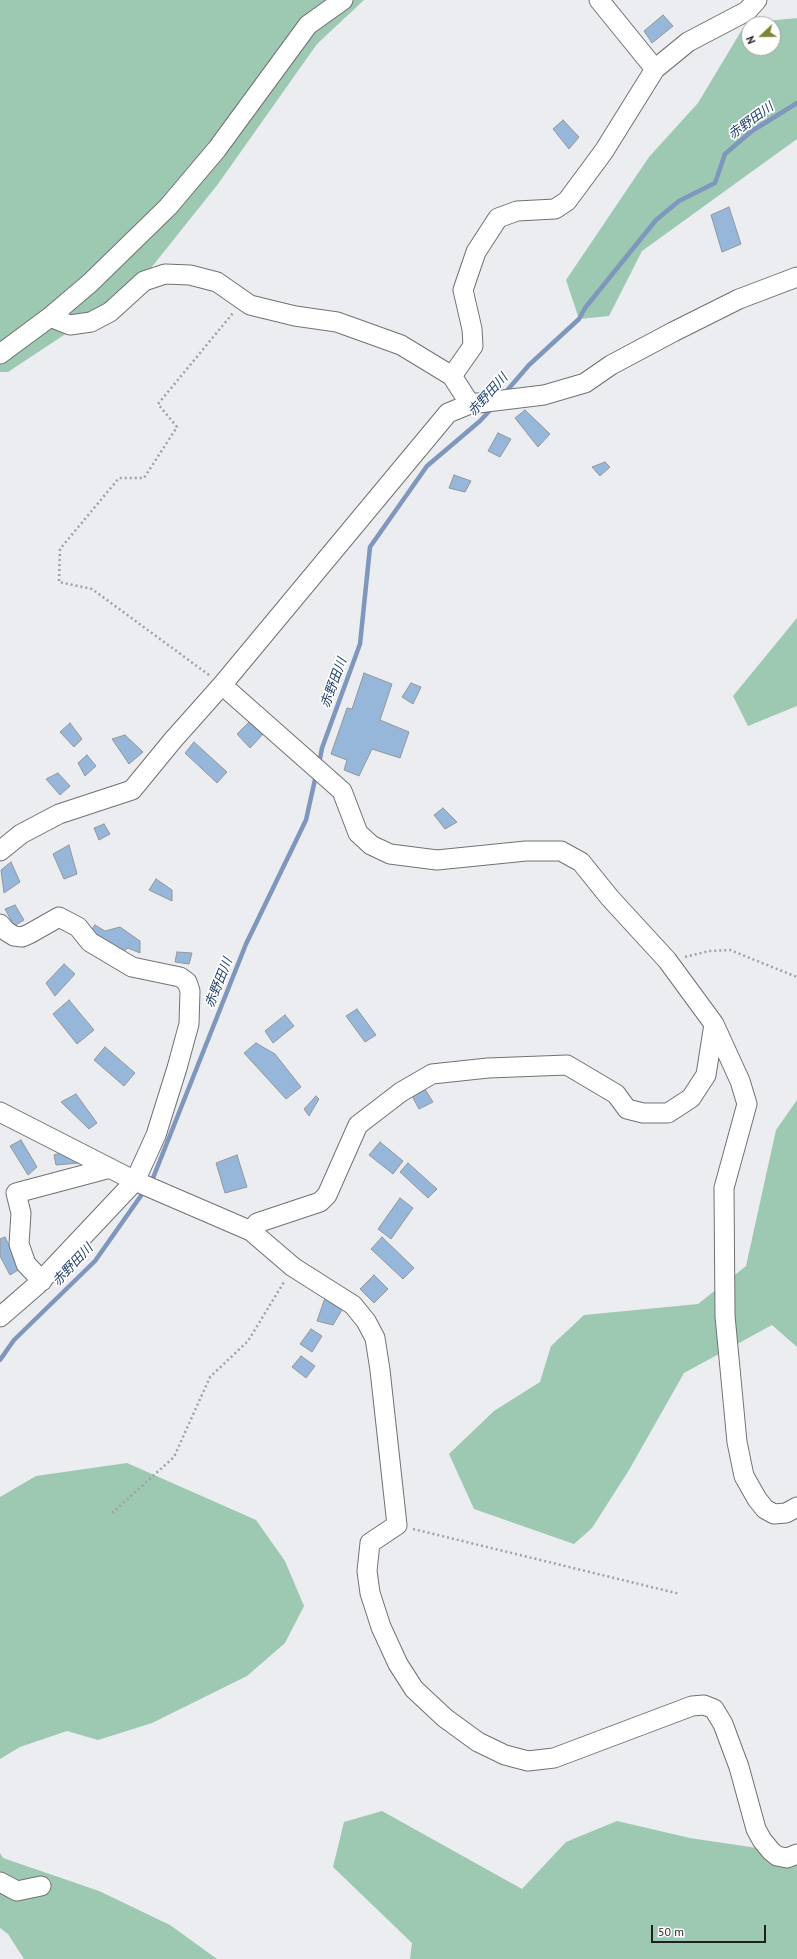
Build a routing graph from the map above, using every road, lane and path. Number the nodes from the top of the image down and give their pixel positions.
1 (343, 0) edge
2 (599, 0) edge
3 (757, 0) edge
4 (655, 69) junction
5 (797, 277) edge
6 (244, 301) junction
7 (50, 317) junction
8 (0, 354) edge
9 (452, 376) junction
10 (470, 404) junction
11 (222, 685) junction
12 (0, 851) edge
13 (0, 924) edge
14 (667, 960) junction
15 (797, 978) edge
16 (714, 1024) junction
17 (0, 1112) edge
18 (110, 1168) junction
19 (143, 1184) junction
20 (251, 1231) junction
21 (293, 1268) junction
22 (42, 1281) junction
23 (0, 1317) edge
24 (797, 1507) edge
25 (112, 1513) dead end
26 (397, 1526) junction
27 (680, 1594) dead end
28 (797, 1854) edge
29 (0, 1882) edge
30 (41, 1886) dead end

1 - 7 street
2 - 4 street
3 - 4 street
4 - 9 street
5 - 10 street
6 - 7 street
6 - 9 street
6 - 11 path
7 - 8 street
9 - 10 street
10 - 11 street
11 - 12 street
11 - 14 street
13 - 19 street
14 - 15 path
14 - 16 street
16 - 20 street
16 - 24 street
17 - 18 street
18 - 19 street
18 - 22 street
19 - 20 street
19 - 22 street
20 - 21 street
21 - 25 path
21 - 26 street
22 - 23 street
26 - 27 path
26 - 28 street
29 - 30 street

